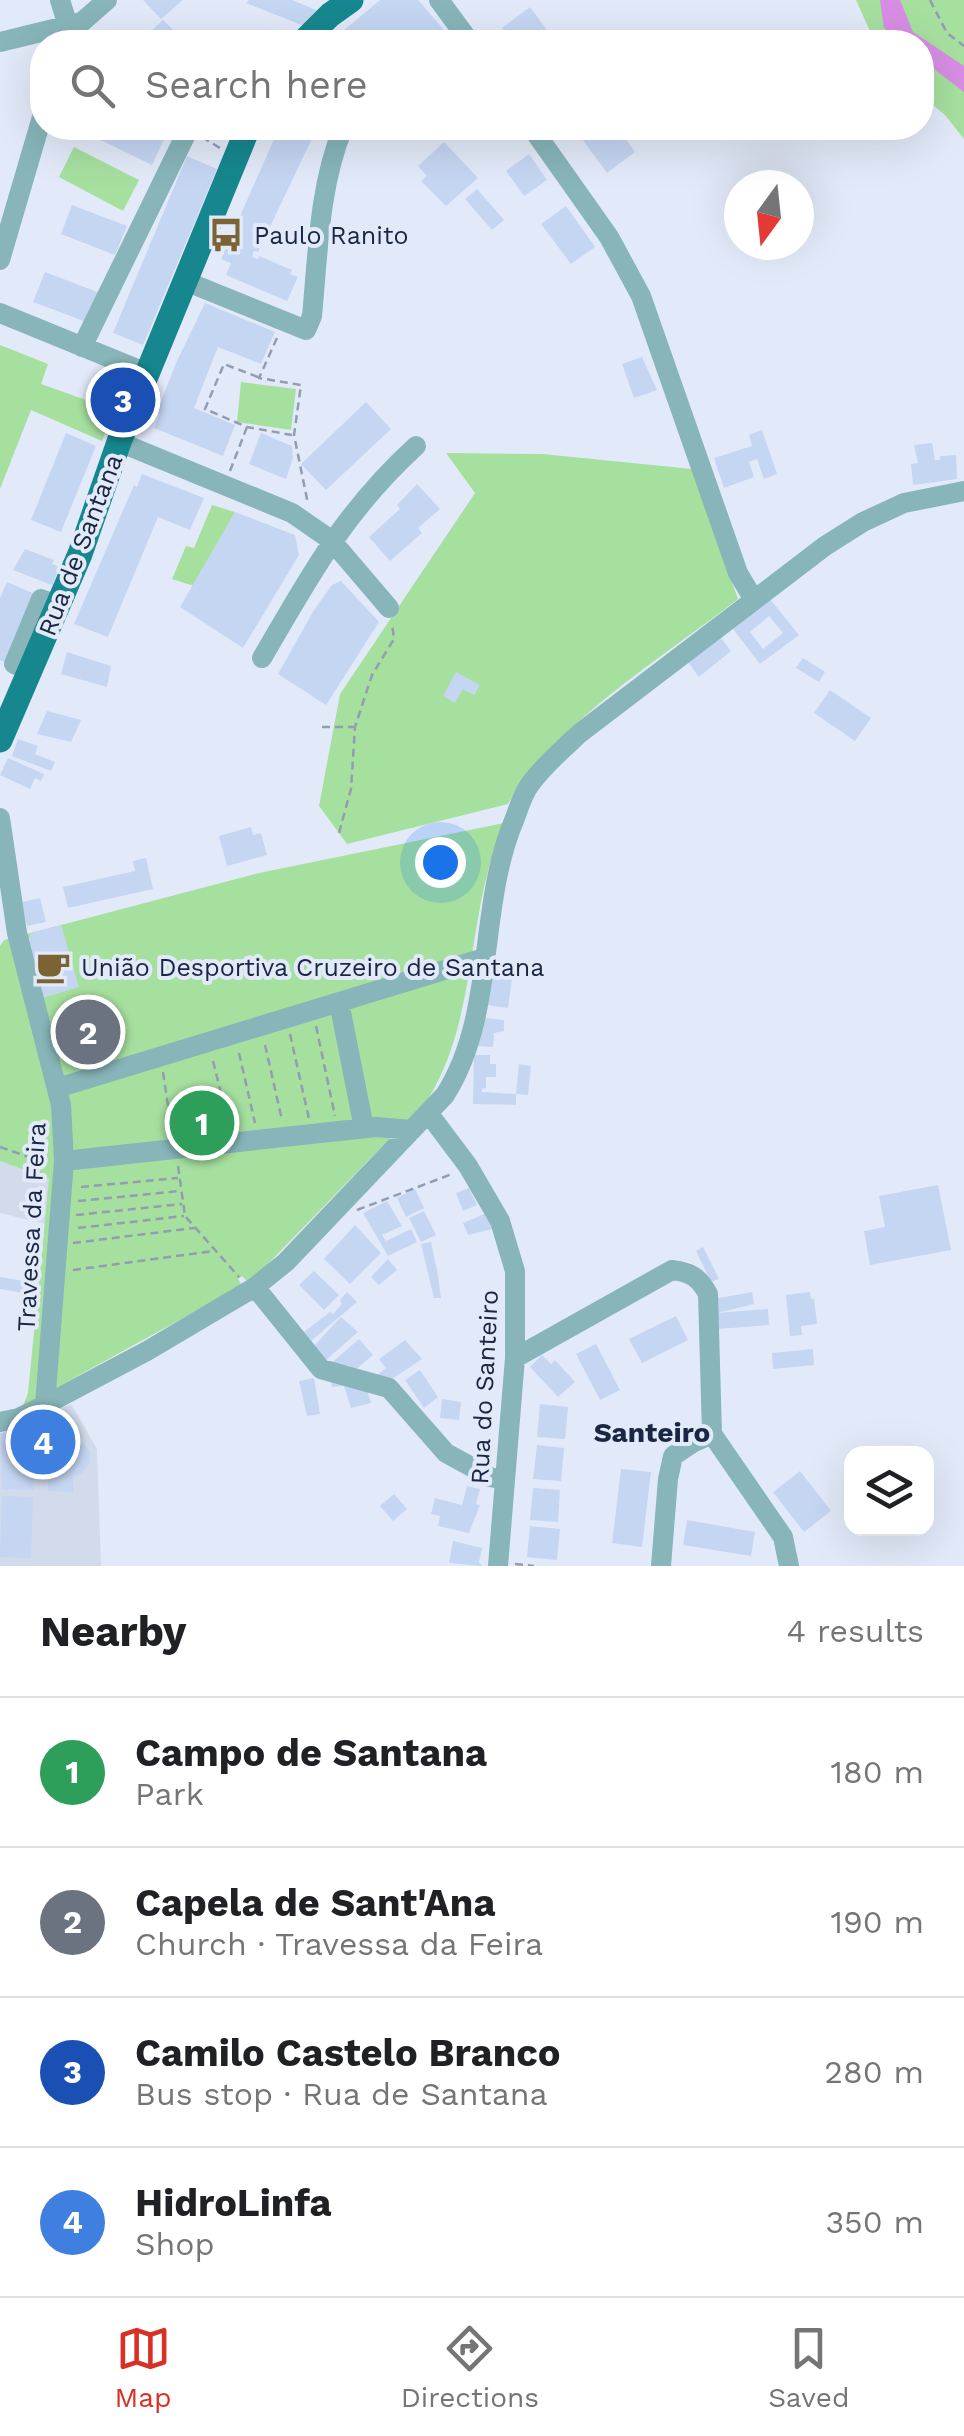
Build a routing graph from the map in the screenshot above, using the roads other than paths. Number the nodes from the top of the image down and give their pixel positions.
1 (60, 0) edge
2 (106, 0) edge
3 (351, 0) edge
4 (440, 0) edge
5 (76, 30) edge
6 (316, 30) edge
7 (461, 30) edge
8 (30, 37) edge
9 (0, 42) edge
10 (35, 140) edge
11 (182, 140) edge
12 (242, 140) edge
13 (338, 140) edge
14 (541, 140) edge
15 (0, 260) edge
16 (185, 281) junction
17 (0, 313) edge
18 (82, 347) junction
19 (148, 373) junction
20 (118, 442) junction
21 (416, 446) dead end
22 (964, 491) edge
23 (331, 540) junction
24 (754, 600) junction
25 (389, 608) road end
26 (262, 658) dead end
27 (0, 740) edge
28 (0, 818) edge
29 (9, 935) edge
30 (484, 958) junction
31 (339, 1002) junction
32 (56, 1088) junction
33 (428, 1114) junction
34 (364, 1128) junction
35 (412, 1130) junction
36 (64, 1161) junction
37 (248, 1282) junction
38 (515, 1358) junction
39 (45, 1405) junction
40 (0, 1422) edge
41 (712, 1434) junction
42 (505, 1480) junction
43 (498, 1566) edge
44 (661, 1566) edge
45 (789, 1566) edge

1 - 5 street
2 - 5 street
3 - 6 main road
4 - 7 street
8 - 9 street
10 - 15 street
11 - 18 street
12 - 16 main road, Rua de Santana
13 - 16 street
14 - 24 street
16 - 19 main road, Rua de Santana
17 - 18 street
18 - 19 street
19 - 20 main road, Rua de Santana
20 - 23 street
20 - 27 main road, Rua de Santana
21 - 23 street
22 - 24 street
23 - 25 street
23 - 26 street
24 - 30 street
28 - 29 street, Travessa da Feira
29 - 32 street, Travessa da Feira
30 - 31 street
30 - 33 street
31 - 32 street
31 - 34 street
32 - 36 street, Travessa da Feira
33 - 35 street
33 - 38 street, Rua do Santeiro
34 - 35 street
34 - 36 street
35 - 37 street
36 - 39 street, Travessa da Feira
37 - 39 street
37 - 42 street
38 - 41 street
38 - 42 street, Rua do Santeiro
39 - 40 street
41 - 44 street
41 - 45 street
42 - 43 street, Rua do Santeiro

